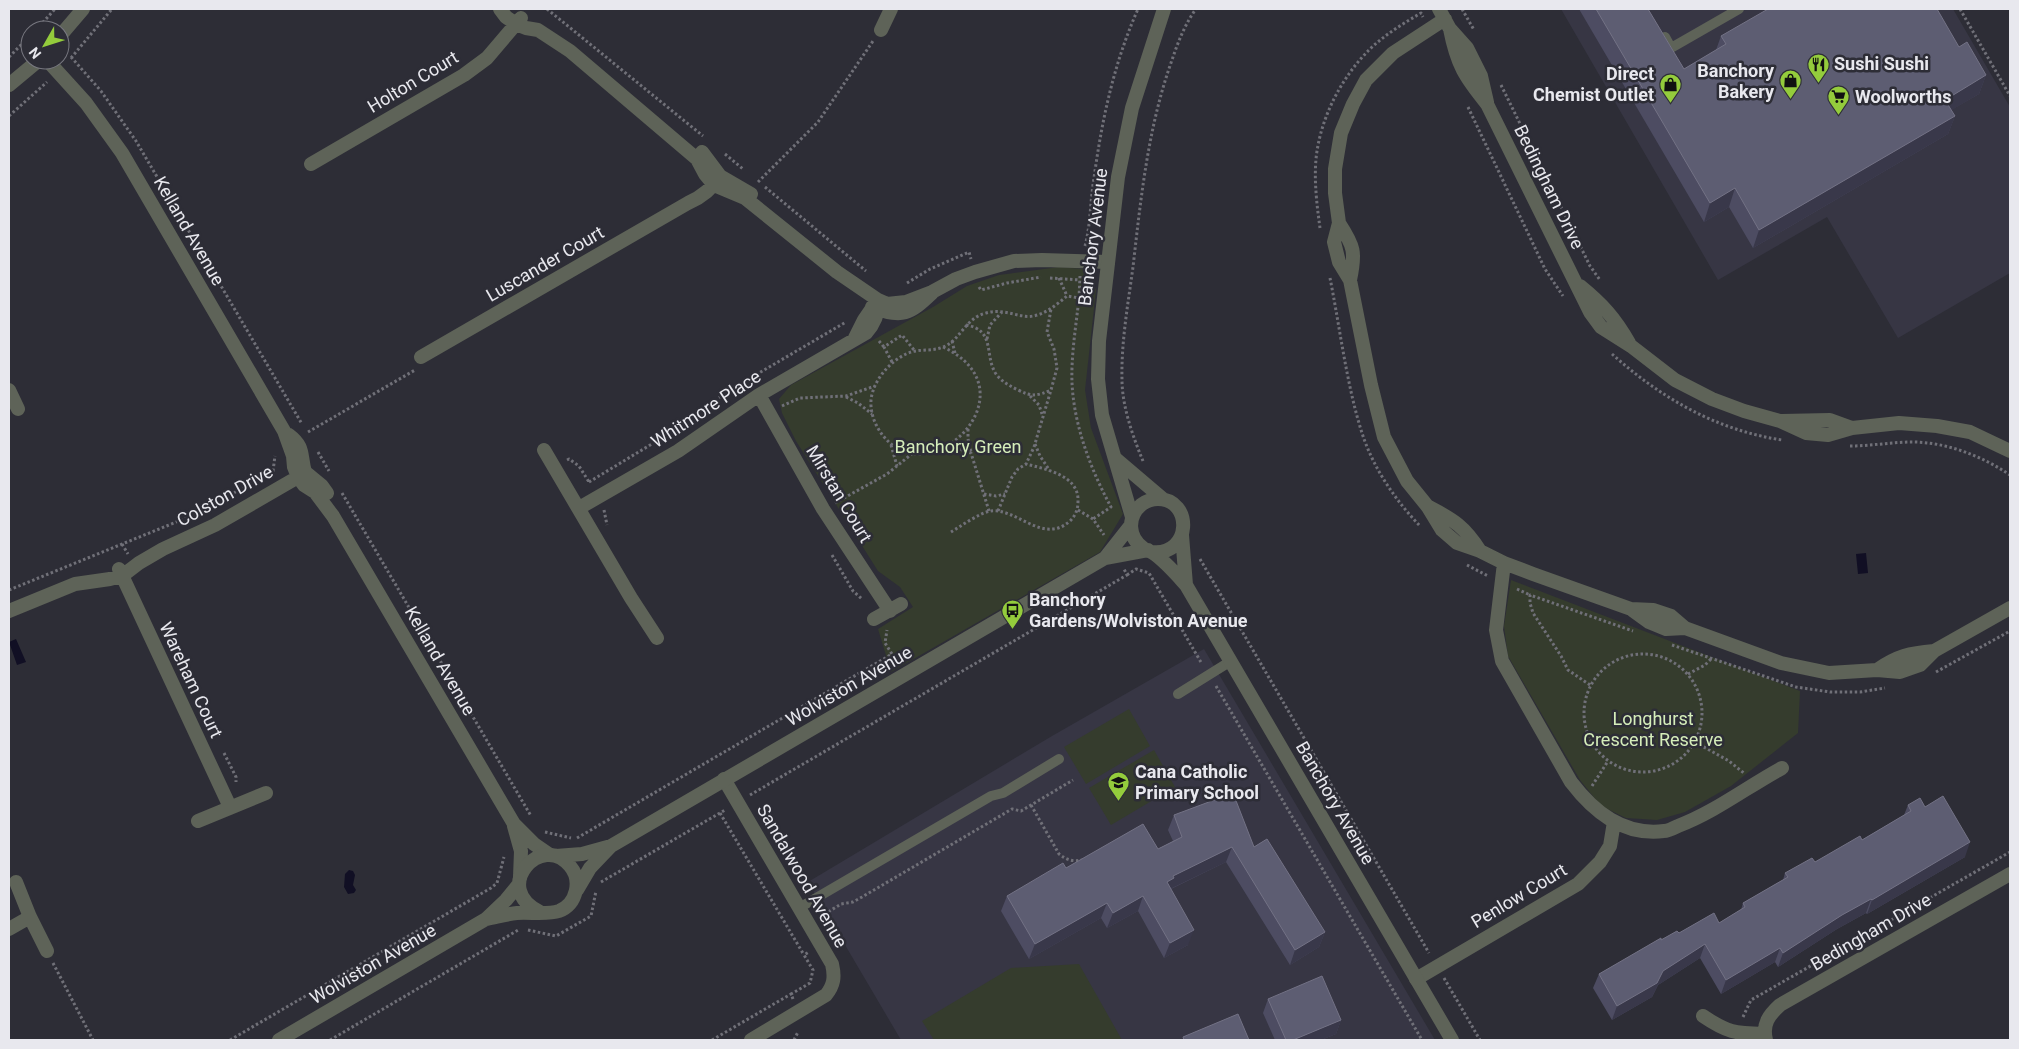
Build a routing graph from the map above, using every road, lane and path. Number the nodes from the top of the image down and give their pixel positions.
1 (55, 9) edge
2 (83, 9) edge
3 (500, 9) edge
4 (548, 9) edge
5 (891, 9) edge
6 (1138, 9) edge
7 (1173, 9) edge
8 (1196, 9) edge
9 (1419, 9) edge
10 (1462, 9) edge
11 (1739, 9) edge
12 (1960, 9) edge
13 (1421, 13) junction
14 (1162, 16) edge
15 (516, 17) edge
16 (1445, 19) edge
17 (45, 20) edge
18 (70, 24) edge
19 (1658, 25) edge
20 (1430, 28) junction
21 (881, 30) joint
22 (1476, 35) dead end
23 (20, 46) edge
24 (9, 57) edge
25 (71, 57) dead end
26 (27, 70) edge
27 (56, 70) edge
28 (1497, 78) dead end
29 (9, 85) edge
30 (2010, 96) edge
31 (1464, 101) dead end
32 (704, 137) dead end
33 (719, 150) dead end
34 (311, 164) dead end
35 (750, 175) dead end
36 (714, 180) junction
37 (1320, 230) dead end
38 (1081, 261) junction
39 (1108, 262) junction
40 (975, 272) junction
41 (871, 275) dead end
42 (1329, 275) dead end
43 (1059, 278) junction
44 (1080, 280) junction
45 (1604, 286) dead end
46 (900, 288) dead end
47 (1066, 296) junction
48 (1564, 297) dead end
49 (1079, 298) junction
50 (876, 305) junction
51 (1052, 308) junction
52 (1003, 312) junction
53 (966, 324) junction
54 (987, 339) junction
55 (952, 341) junction
56 (943, 347) junction
57 (1606, 349) dead end
58 (914, 350) junction
59 (956, 353) junction
60 (421, 357) joint
61 (892, 362) junction
62 (875, 385) junction
63 (9, 390) edge
64 (1052, 390) junction
65 (759, 395) junction
66 (846, 396) junction
67 (1030, 396) junction
68 (743, 406) junction
69 (18, 409) dead end
70 (770, 412) junction
71 (872, 414) junction
72 (1043, 415) junction
73 (968, 428) junction
74 (294, 436) junction
75 (1787, 441) dead end
76 (1035, 443) junction
77 (890, 444) junction
78 (1843, 446) dead end
79 (944, 448) junction
80 (317, 450) dead end
81 (544, 450) dead end
82 (2010, 451) edge
83 (913, 453) junction
84 (971, 453) junction
85 (1116, 459) junction
86 (1026, 464) junction
87 (1146, 465) dead end
88 (897, 466) junction
89 (1050, 471) junction
90 (302, 475) junction
91 (332, 475) dead end
92 (2010, 475) edge
93 (589, 482) dead end
94 (342, 492) dead end
95 (984, 494) junction
96 (1006, 494) junction
97 (1162, 499) junction
98 (1111, 507) junction
99 (579, 508) junction
100 (823, 509) junction
101 (1078, 510) junction
102 (989, 511) junction
103 (998, 511) junction
104 (1114, 516) dead end
105 (1094, 519) junction
106 (1131, 521) junction
107 (1111, 528) dead end
108 (1425, 531) dead end
109 (951, 532) dead end
110 (1103, 534) junction
111 (1182, 535) junction
112 (828, 548) dead end
113 (1150, 551) junction
114 (1111, 554) junction
115 (1200, 557) dead end
116 (1460, 560) dead end
117 (1504, 563) junction
118 (120, 572) junction
119 (1127, 575) junction
120 (1501, 581) junction
121 (1186, 585) junction
122 (9, 590) edge
123 (1530, 595) junction
124 (1540, 599) dead end
125 (2010, 608) edge
126 (9, 611) edge
127 (887, 612) junction
128 (657, 638) dead end
129 (1711, 658) dead end
130 (1231, 661) junction
131 (1209, 674) junction
132 (1688, 674) junction
133 (1590, 685) junction
134 (1178, 694) dead end
135 (1695, 742) junction
136 (1059, 759) dead end
137 (1608, 761) junction
138 (1782, 768) dead end
139 (724, 780) junction
140 (1073, 780) dead end
141 (1754, 783) junction
142 (266, 793) dead end
143 (1584, 799) junction
144 (738, 802) junction
145 (1031, 805) junction
146 (230, 807) junction
147 (720, 813) dead end
148 (198, 821) dead end
149 (1614, 822) junction
150 (529, 838) junction
151 (575, 839) junction
152 (611, 846) junction
153 (584, 853) junction
154 (553, 856) junction
155 (1065, 859) junction
156 (1086, 859) edge
157 (1061, 865) edge
158 (592, 866) junction
159 (2010, 874) edge
160 (520, 881) junction
161 (16, 882) dead end
162 (600, 882) dead end
163 (576, 890) junction
164 (799, 908) junction
165 (540, 912) junction
166 (30, 917) junction
167 (486, 920) junction
168 (823, 924) dead end
169 (9, 929) edge
170 (821, 945) junction
171 (47, 951) joint
172 (804, 955) junction
173 (1437, 966) junction
174 (1416, 978) junction
175 (791, 994) junction
176 (800, 1011) junction
177 (1703, 1016) dead end
178 (766, 1036) edge
179 (1766, 1037) edge
180 (93, 1040) edge
181 (230, 1040) edge
182 (280, 1040) edge
183 (712, 1040) edge
184 (751, 1040) edge
185 (794, 1040) edge
186 (1422, 1040) edge
187 (1452, 1040) edge
188 (1480, 1040) edge

1 - 17 path
2 - 18 street
3 - 15 street
4 - 32 path
5 - 21 street
6 - 38 path
7 - 14 street, Banchory Avenue
8 - 87 path
9 - 13 path
10 - 22 path
11 - 19 lane
12 - 30 path
13 - 20 path
13 - 37 path
14 - 39 street, Banchory Avenue
15 - 34 street, Holton Court
15 - 36 street
16 - 20 street
16 - 82 street, Bedingham Drive
20 - 117 street
21 - 41 path
23 - 24 path
25 - 74 path
26 - 29 street
27 - 74 street, Kelland Avenue
28 - 45 path
31 - 48 path
33 - 35 path
36 - 50 street
36 - 60 street, Luscander Court
38 - 39 street
38 - 40 street
38 - 44 path
39 - 85 street, Banchory Avenue
40 - 43 path
40 - 46 path
40 - 50 street
42 - 108 path
43 - 44 path
43 - 47 path
44 - 49 path
47 - 49 path
47 - 51 path
49 - 98 path
50 - 65 street, Whitmore Place
51 - 52 path
51 - 64 path
52 - 53 path
52 - 54 path
53 - 54 path
53 - 55 path
54 - 67 path
55 - 56 path
55 - 59 path
56 - 58 path
56 - 59 path
57 - 75 path
58 - 61 path
58 - 61 path
59 - 73 path
60 - 74 path
61 - 62 path
62 - 66 path
62 - 71 path
63 - 69 street
64 - 67 path
64 - 72 path
65 - 68 street, Whitmore Place
65 - 70 street, Mirstan Court
66 - 70 path
66 - 71 path
67 - 72 path
68 - 93 path
68 - 99 street, Whitmore Place
70 - 100 street, Mirstan Court
71 - 77 path
72 - 76 path
73 - 79 path
73 - 84 path
74 - 90 street, Kelland Avenue
74 - 122 path
76 - 86 path
76 - 89 path
77 - 83 path
77 - 88 path
78 - 92 path
79 - 83 path
79 - 84 path
80 - 91 path
81 - 99 street
83 - 88 path
84 - 95 path
85 - 97 street
85 - 106 street, Banchory Avenue
86 - 89 path
86 - 96 path
88 - 100 path
89 - 101 path
90 - 118 street, Colston Drive
90 - 150 street, Kelland Avenue
94 - 150 path
95 - 96 path
95 - 102 path
96 - 103 path
97 - 106 street
97 - 111 street
98 - 104 path
98 - 105 path
99 - 128 street
100 - 127 street, Mirstan Court
101 - 103 path
101 - 105 path
102 - 103 path
102 - 109 path
105 - 110 path
106 - 113 street
106 - 114 street, Wolviston Avenue
107 - 110 path
110 - 114 path
111 - 113 street
111 - 121 street, Banchory Avenue
112 - 127 path
113 - 114 street, Wolviston Avenue
113 - 121 street, Banchory Avenue
114 - 119 path
114 - 139 street, Wolviston Avenue
115 - 173 path
116 - 120 path
117 - 120 street
117 - 125 street
118 - 126 street, Colston Drive
118 - 146 street, Wareham Court
119 - 131 path
119 - 144 path
120 - 123 path
120 - 143 street
121 - 130 street, Banchory Avenue
123 - 124 path
123 - 133 path
127 - 151 path
129 - 132 path
130 - 131 lane
130 - 174 street, Banchory Avenue
131 - 134 lane
131 - 186 path
132 - 133 path
132 - 135 path
133 - 137 path
135 - 137 path
135 - 141 path
136 - 164 lane
137 - 143 path
138 - 141 street
139 - 144 street, Sandalwood Avenue
139 - 152 street, Wolviston Avenue
140 - 145 path
141 - 149 street
142 - 146 street
143 - 149 street
144 - 164 street, Sandalwood Avenue
145 - 155 path
145 - 168 path
146 - 148 street
147 - 172 path
149 - 173 street, Penlow Court
150 - 151 path
150 - 154 street
150 - 160 street, Kelland Avenue
150 - 181 path
151 - 153 path
152 - 153 street, Wolviston Avenue
152 - 158 street, Wolviston Avenue
153 - 154 street, Wolviston Avenue
154 - 160 street
154 - 163 street
155 - 156 path
155 - 157 path
158 - 162 path
158 - 163 street, Wolviston Avenue
159 - 179 street, Bedingham Drive
160 - 165 street
160 - 167 street, Wolviston Avenue
161 - 166 street
163 - 165 street
164 - 170 street, Sandalwood Avenue
165 - 167 street, Wolviston Avenue
166 - 169 street
166 - 171 street
167 - 182 street, Wolviston Avenue
170 - 172 path
170 - 176 street, Sandalwood Avenue
171 - 180 path
172 - 175 path
173 - 174 street, Penlow Court
173 - 188 path
174 - 187 street, Banchory Avenue
175 - 176 path
175 - 183 path
176 - 178 street, Sandalwood Avenue
176 - 185 path
177 - 179 street, Bedingham Drive
178 - 184 street, Sandalwood Avenue

